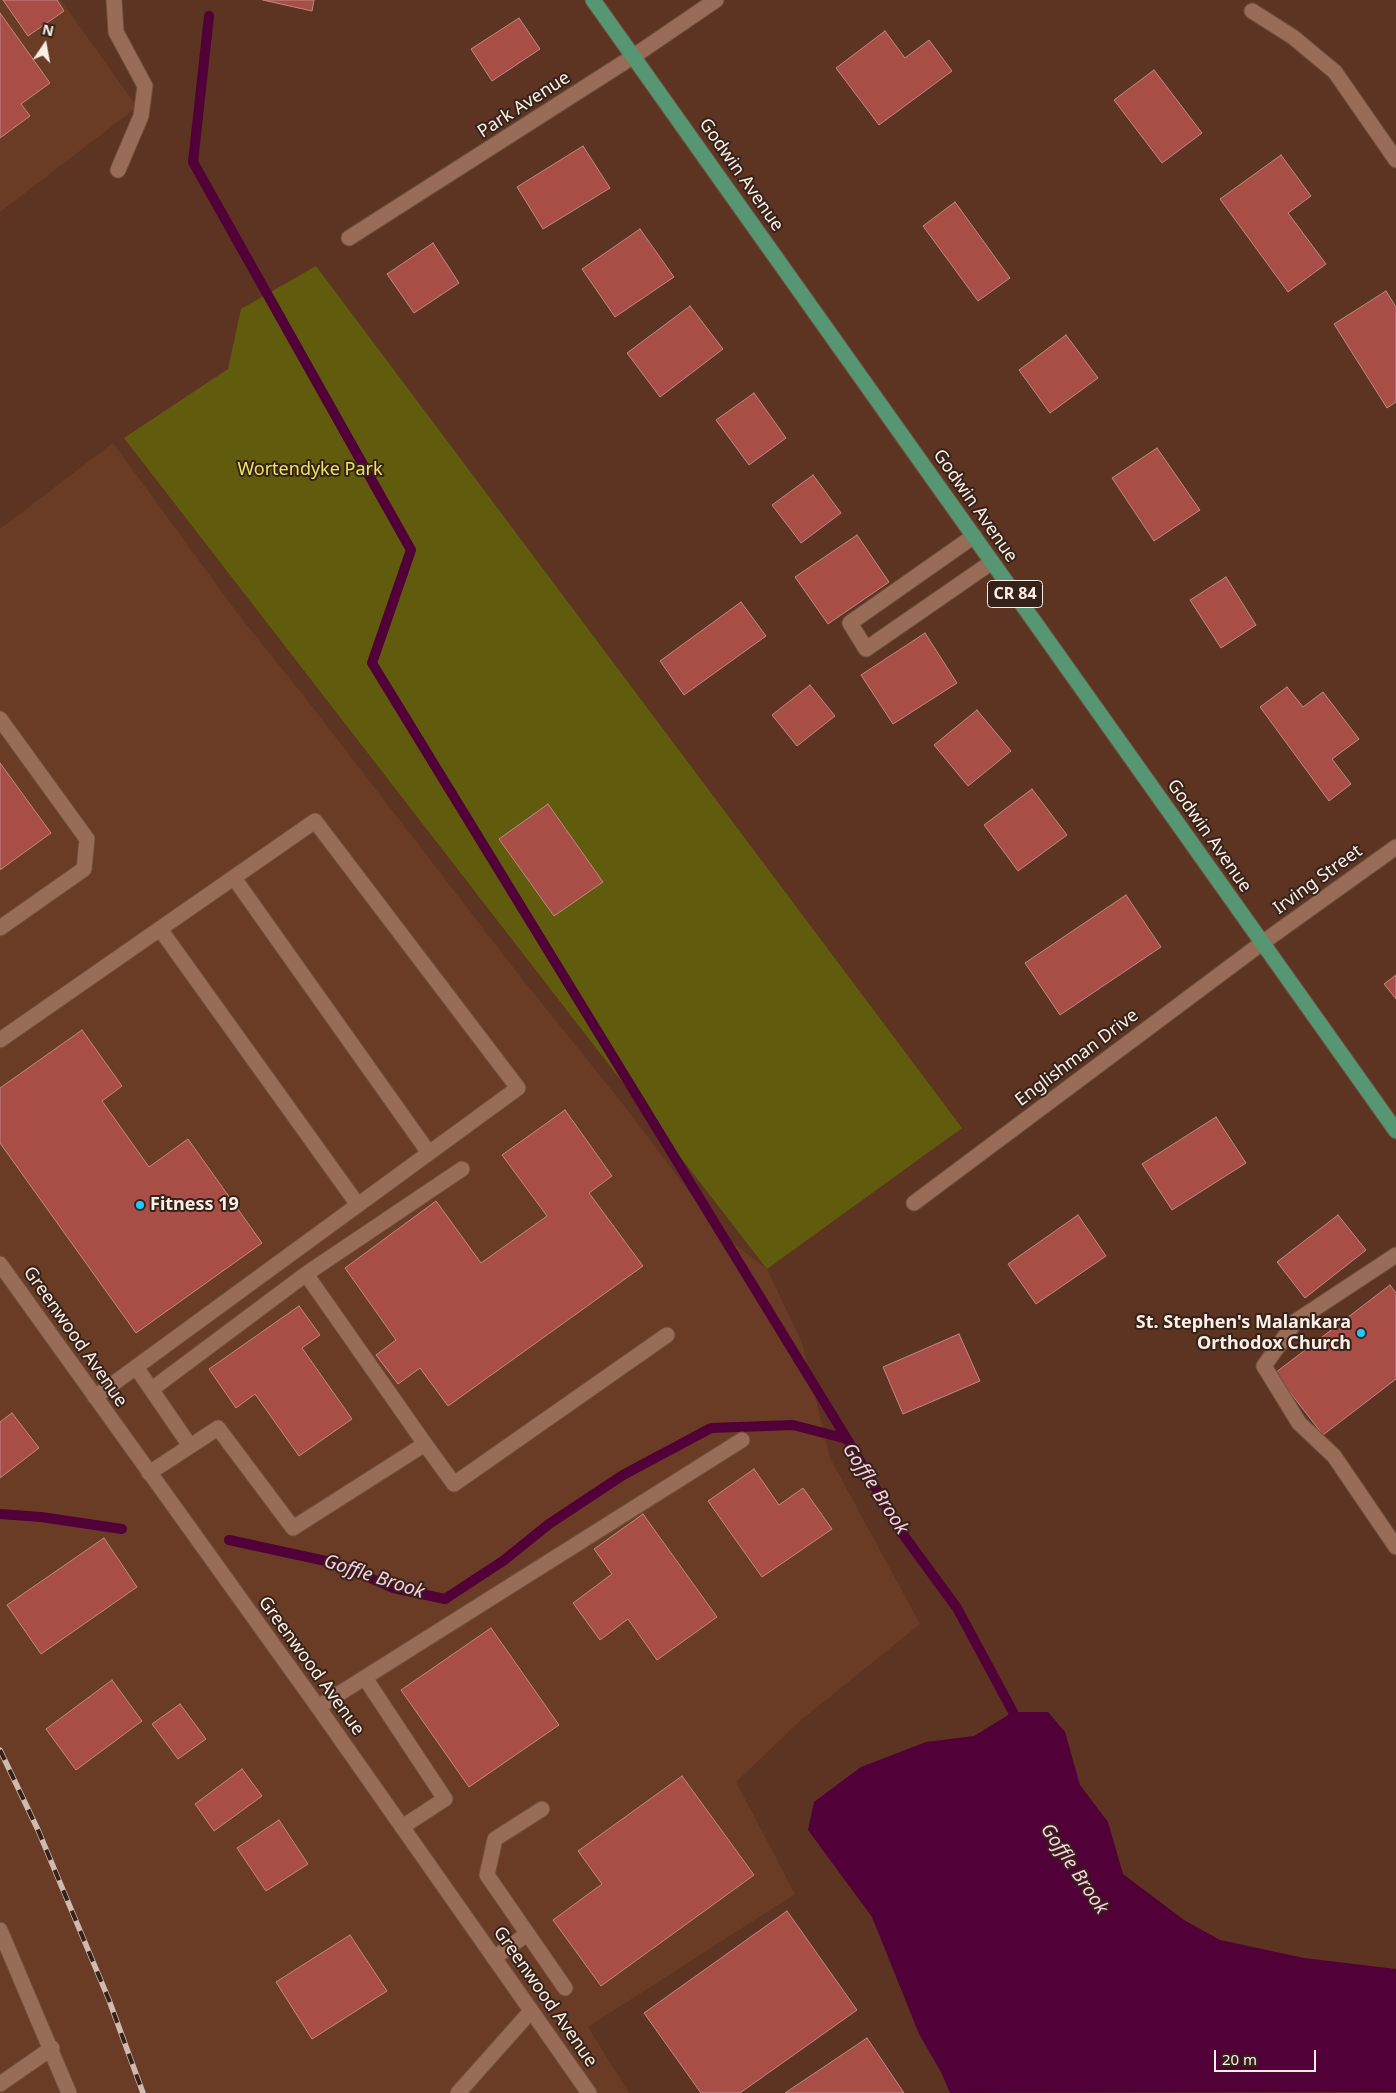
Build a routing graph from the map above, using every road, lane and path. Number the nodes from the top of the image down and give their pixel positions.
1 (114, 0) edge
2 (594, 0) edge
3 (716, 0) edge
4 (1252, 11) dead end
5 (634, 56) junction
6 (1396, 160) edge
7 (118, 170) dead end
8 (349, 238) dead end
9 (974, 536) junction
10 (992, 562) junction
11 (0, 718) edge
12 (1396, 847) edge
13 (234, 878) junction
14 (0, 928) edge
15 (160, 929) junction
16 (1262, 943) junction
17 (0, 1040) edge
18 (1396, 1131) edge
19 (429, 1153) junction
20 (462, 1169) dead end
21 (914, 1203) dead end
22 (358, 1205) junction
23 (1396, 1255) edge
24 (0, 1264) edge
25 (306, 1274) junction
26 (667, 1335) dead end
27 (136, 1367) junction
28 (152, 1389) junction
29 (95, 1397) junction
30 (742, 1440) dead end
31 (425, 1444) junction
32 (190, 1446) junction
33 (149, 1473) junction
34 (1396, 1547) edge
35 (365, 1678) junction
36 (318, 1707) junction
37 (542, 1808) dead end
38 (402, 1827) junction
39 (0, 1930) edge
40 (527, 1934) junction
41 (494, 1958) junction
42 (565, 1988) dead end
43 (531, 2011) junction
44 (52, 2048) junction
45 (0, 2084) edge
46 (69, 2093) edge
47 (458, 2093) edge
48 (589, 2093) edge

1 - 7 street
2 - 5 main road, Godwin Avenue / CR 84
3 - 5 street, Park Avenue
4 - 6 street
5 - 8 street, Park Avenue
5 - 9 main road, Godwin Avenue / CR 84
9 - 10 main road, Godwin Avenue / CR 84
9 - 10 street
10 - 16 main road, Godwin Avenue / CR 84
11 - 14 street
12 - 16 street, Irving Street
13 - 15 street
13 - 19 street
13 - 19 street
15 - 17 street
15 - 22 street
16 - 18 main road, Godwin Avenue / CR 84
16 - 21 street, Englishman Drive
19 - 22 street
20 - 25 street
22 - 27 street
23 - 34 street
24 - 29 street, Greenwood Avenue
25 - 28 street
25 - 31 street
26 - 31 street
27 - 28 street
27 - 29 street
28 - 32 street
29 - 33 street, Greenwood Avenue
30 - 35 street
31 - 32 street
32 - 33 street
33 - 36 street, Greenwood Avenue
35 - 36 street
35 - 38 street
36 - 38 street, Greenwood Avenue
37 - 40 street
38 - 41 street, Greenwood Avenue
39 - 44 street
40 - 41 street
40 - 42 street
41 - 43 street, Greenwood Avenue
43 - 47 street
43 - 48 street, Greenwood Avenue
44 - 45 street
44 - 46 street

